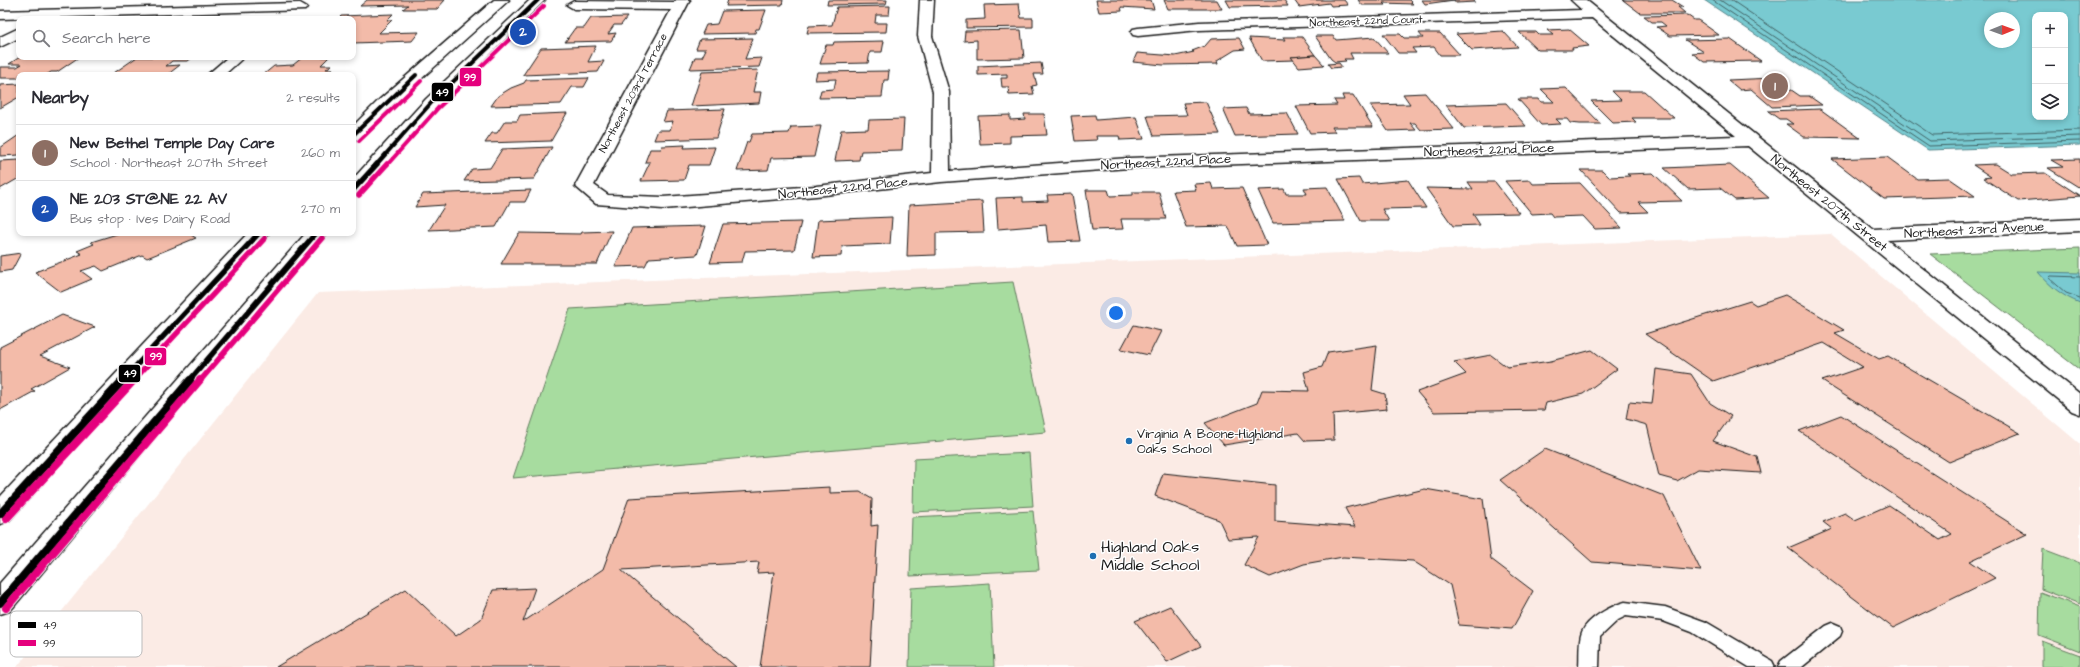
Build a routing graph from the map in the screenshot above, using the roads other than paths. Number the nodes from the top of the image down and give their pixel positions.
1 (502, 0) edge
2 (538, 0) edge
3 (927, 0) edge
4 (1578, 0) edge
5 (680, 3) edge
6 (304, 4) edge
7 (574, 5) dead end
8 (1595, 14) junction
9 (0, 15) edge
10 (46, 16) edge
11 (289, 16) edge
12 (1138, 32) dead end
13 (16, 34) edge
14 (0, 43) edge
15 (233, 60) edge
16 (219, 72) edge
17 (356, 132) edge
18 (1753, 141) junction
19 (941, 177) junction
20 (584, 186) joint
21 (356, 187) edge
22 (2080, 225) edge
23 (1869, 234) junction
24 (257, 236) edge
25 (313, 236) edge
26 (2080, 406) edge
27 (0, 514) edge
28 (0, 603) edge
29 (1833, 631) dead end
30 (1589, 667) edge
31 (1765, 667) edge
32 (1788, 667) edge

1 - 17 street
2 - 21 street
3 - 19 street
4 - 8 street, Northeast 207th Street
5 - 7 street
5 - 20 street, Northeast 203rd Terrace
6 - 10 street
6 - 11 street
8 - 12 street, Northeast 22nd Court
8 - 18 street, Northeast 207th Street
9 - 10 street
13 - 14 street
15 - 16 street
18 - 19 street, Northeast 22nd Place
18 - 23 street, Northeast 207th Street
19 - 20 street, Northeast 22nd Place
22 - 23 street, Northeast 23rd Avenue
23 - 26 street, Northeast 207th Street
24 - 27 street
25 - 28 street
29 - 32 lane
30 - 31 lane

